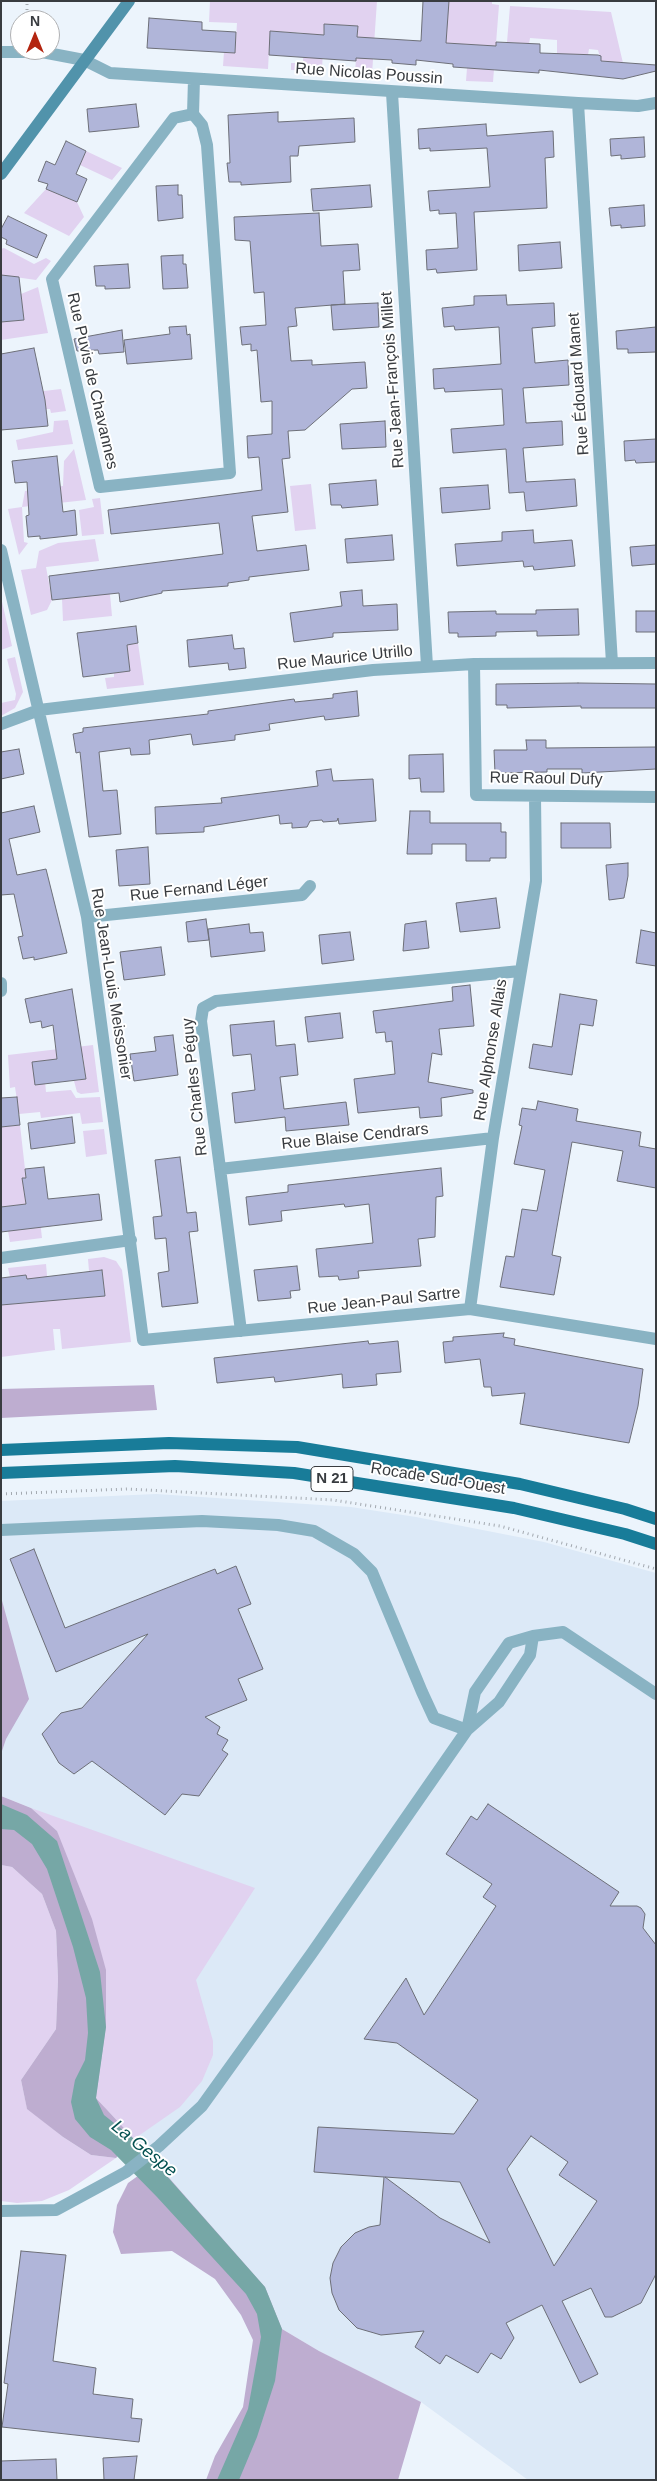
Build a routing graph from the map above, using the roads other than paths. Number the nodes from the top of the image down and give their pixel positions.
1 (129, 1) edge
2 (1, 52) edge
3 (84, 60) junction
4 (194, 79) junction
5 (392, 92) junction
6 (578, 103) junction
7 (656, 103) edge
8 (193, 114) junction
9 (1, 174) edge
10 (1, 550) edge
11 (612, 663) junction
12 (656, 663) edge
13 (474, 664) junction
14 (427, 666) junction
15 (38, 710) junction
16 (1, 724) edge
17 (535, 796) junction
18 (656, 797) edge
19 (310, 886) dead end
20 (87, 917) junction
21 (520, 971) junction
22 (1, 983) edge
23 (1, 991) edge
24 (493, 1138) junction
25 (220, 1168) junction
26 (131, 1240) junction
27 (1, 1258) edge
28 (470, 1309) junction
29 (241, 1331) junction
30 (656, 1339) edge
31 (143, 1340) joint
32 (1, 1450) edge
33 (1, 1473) edge
34 (656, 1519) edge
35 (1, 1530) edge
36 (656, 1544) edge
37 (533, 1636) junction
38 (656, 1694) edge
39 (467, 1730) junction
40 (1, 2211) edge

1 - 3 main road
2 - 3 street, Rue Nicolas Poussin
3 - 4 street, Rue Nicolas Poussin
3 - 9 main road
4 - 5 street, Rue Nicolas Poussin
4 - 8 street
5 - 6 street, Rue Nicolas Poussin
5 - 14 street, Rue Jean-François Millet
6 - 7 street, Rue Nicolas Poussin
6 - 11 street, Rue Édouard Manet
8 - 8 street, Rue Puvis de Chavannes
10 - 15 street, Rue Jean-Louis Meissonier
11 - 12 street, Rue Maurice Utrillo
11 - 13 street, Rue Maurice Utrillo
13 - 14 street, Rue Maurice Utrillo
13 - 17 street, Rue Raoul Dufy
14 - 15 street, Rue Maurice Utrillo
15 - 16 street, Rue Maurice Utrillo
15 - 20 street, Rue Jean-Louis Meissonier
17 - 18 street, Rue Raoul Dufy
17 - 21 street, Rue Alphonse Allais
19 - 20 street, Rue Fernand Léger
20 - 26 street, Rue Jean-Louis Meissonier
21 - 24 street, Rue Alphonse Allais
21 - 25 street, Rue Charles Péguy
22 - 23 street
24 - 25 street, Rue Blaise Cendrars
24 - 28 street, Rue Alphonse Allais
25 - 29 street, Rue Charles Péguy
26 - 27 street
26 - 31 street, Rue Jean-Louis Meissonier
28 - 29 street, Rue Jean-Paul Sartre
28 - 30 street, Rue Jean-Paul Sartre
29 - 31 street, Rue Jean-Paul Sartre
32 - 34 main road, Rocade Sud-Ouest / N 21
33 - 36 main road, Rocade Sud-Ouest / N 21
35 - 39 street
37 - 38 street
37 - 39 street
37 - 39 street
39 - 40 street

